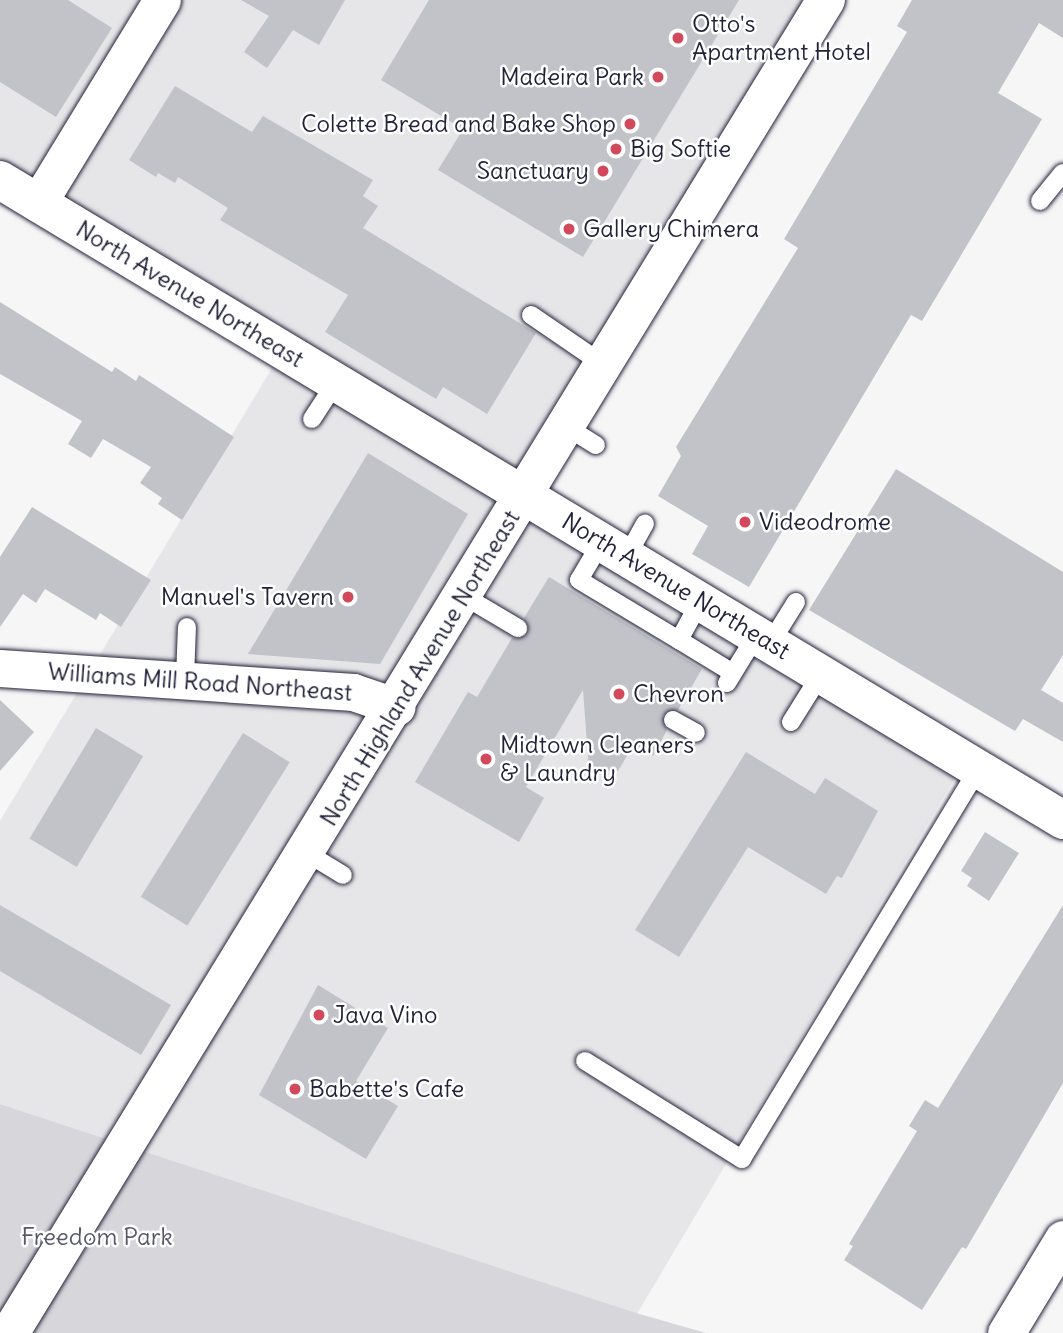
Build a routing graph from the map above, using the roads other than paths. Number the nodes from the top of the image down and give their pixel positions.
1 (162, 0) edge
2 (826, 0) edge
3 (1063, 173) edge
4 (0, 180) edge
5 (1040, 201) dead end
6 (38, 203) junction
7 (531, 315) dead end
8 (604, 365) junction
9 (335, 382) junction
10 (312, 419) dead end
11 (525, 496) junction
12 (625, 541) junction
13 (464, 596) junction
14 (701, 600) junction
15 (796, 602) dead end
16 (187, 627) dead end
17 (518, 628) dead end
18 (764, 638) junction
19 (678, 640) junction
20 (0, 668) edge
21 (821, 674) junction
22 (185, 678) junction
23 (397, 707) junction
24 (673, 720) dead end
25 (791, 722) dead end
26 (696, 733) dead end
27 (978, 769) junction
28 (1063, 820) edge
29 (307, 853) junction
30 (343, 875) dead end
31 (585, 1061) dead end
32 (1063, 1239) edge
33 (10, 1333) edge
34 (1006, 1333) edge

1 - 6 street
2 - 8 main road, North Highland Avenue Northeast
3 - 5 lane
4 - 6 main road, North Avenue Northeast
6 - 9 main road, North Avenue Northeast
7 - 8 lane
8 - 11 main road, North Highland Avenue Northeast
9 - 10 lane
9 - 11 main road, North Avenue Northeast
11 - 12 main road, North Avenue Northeast
11 - 13 main road, North Highland Avenue Northeast
12 - 14 main road, North Avenue Northeast
12 - 19 lane
13 - 17 lane
13 - 23 main road, North Highland Avenue Northeast
14 - 18 main road, North Avenue Northeast
14 - 19 lane
15 - 18 lane
16 - 22 lane
18 - 19 lane
18 - 21 main road, North Avenue Northeast
20 - 22 street, Williams Mill Road Northeast
21 - 25 lane
21 - 27 main road, North Avenue Northeast
22 - 23 street, Williams Mill Road Northeast
23 - 29 main road, North Highland Avenue Northeast
24 - 26 lane
27 - 28 main road, North Avenue Northeast
27 - 31 lane
29 - 30 lane
29 - 33 main road, North Highland Avenue Northeast
32 - 34 street

